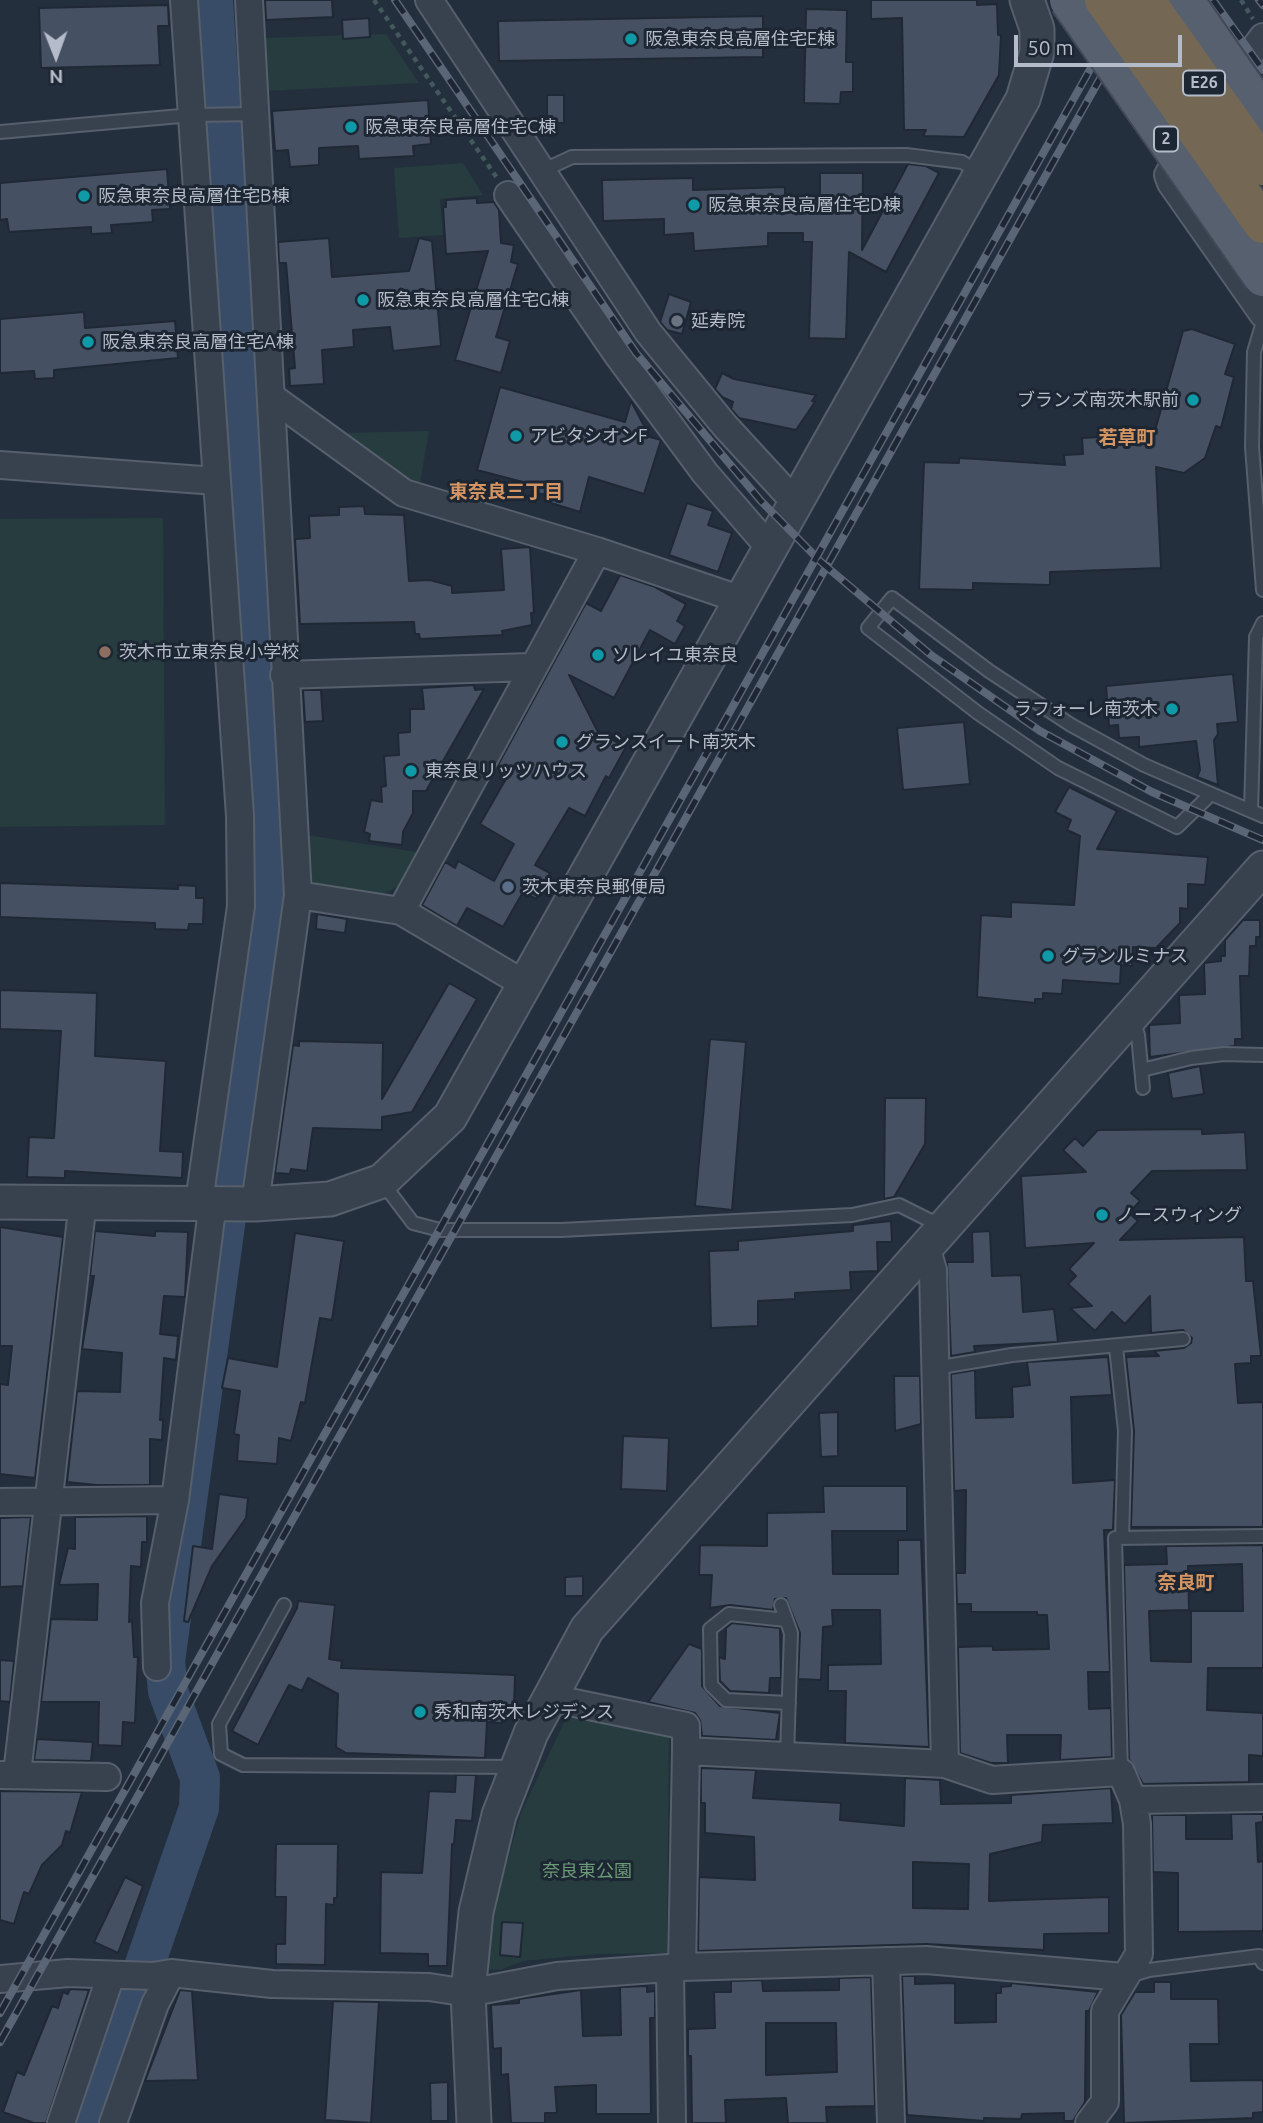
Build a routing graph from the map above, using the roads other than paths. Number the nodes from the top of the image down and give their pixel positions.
1 (184, 0) edge
2 (249, 0) edge
3 (429, 0) edge
4 (1027, 0) edge
5 (1069, 0) edge
6 (1104, 0) edge
7 (1145, 0) edge
8 (1184, 0) edge
9 (1259, 29) edge
10 (1239, 65) junction
11 (1263, 98) edge
12 (248, 114) junction
13 (1263, 114) edge
14 (196, 115) junction
15 (0, 132) edge
16 (1263, 166) edge
17 (542, 171) junction
18 (980, 173) junction
19 (508, 195) road end
20 (1263, 224) edge
21 (1263, 277) edge
22 (1263, 314) edge
23 (1263, 322) edge
24 (648, 331) junction
25 (617, 354) junction
26 (273, 398) junction
27 (0, 465) edge
28 (216, 481) junction
29 (794, 501) junction
30 (769, 547) junction
31 (597, 551) junction
32 (1263, 590) edge
33 (739, 599) junction
34 (1263, 623) edge
35 (531, 667) junction
36 (284, 675) junction
37 (1211, 794) junction
38 (1257, 814) edge
39 (1263, 868) edge
40 (298, 895) junction
41 (401, 911) junction
42 (526, 985) junction
43 (1131, 1017) junction
44 (1263, 1055) edge
45 (1142, 1070) junction
46 (1143, 1088) dead end
47 (382, 1181) junction
48 (83, 1201) junction
49 (0, 1202) edge
50 (206, 1202) junction
51 (252, 1203) junction
52 (935, 1237) junction
53 (1183, 1339) dead end
54 (1116, 1346) junction
55 (935, 1368) junction
56 (175, 1500) junction
57 (49, 1501) junction
58 (0, 1502) edge
59 (1263, 1536) edge
60 (1122, 1538) junction
61 (284, 1605) dead end
62 (781, 1605) dead end
63 (786, 1620) junction
64 (157, 1667) dead end
65 (550, 1698) junction
66 (789, 1703) junction
67 (686, 1751) junction
68 (787, 1756) junction
69 (945, 1764) junction
70 (518, 1767) junction
71 (1121, 1772) junction
72 (8, 1774) edge
73 (107, 1777) dead end
74 (1263, 1798) edge
75 (1133, 1800) junction
76 (886, 1961) junction
77 (1263, 1963) edge
78 (676, 1967) junction
79 (162, 1974) junction
80 (111, 1975) junction
81 (1124, 1977) junction
82 (0, 1979) edge
83 (468, 1993) junction
84 (61, 2123) edge
85 (113, 2123) edge
86 (474, 2123) edge
87 (672, 2123) edge
88 (891, 2123) edge
89 (1089, 2123) edge

1 - 14 street
2 - 12 street
3 - 17 street
4 - 18 street
5 - 21 main road, 2, bridge
6 - 20 highway, E26, bridge
7 - 16 highway, E26, bridge
8 - 13 main road, bridge
9 - 10 street
10 - 11 street
10 - 22 street
12 - 14 lane
12 - 26 street
14 - 15 lane
14 - 28 street
17 - 18 lane
17 - 24 street
18 - 29 street
19 - 25 street
23 - 32 lane
24 - 25 street
24 - 29 street
25 - 30 street
26 - 31 street
26 - 36 street
27 - 28 street
28 - 50 street
29 - 30 street
30 - 33 street
31 - 33 street
31 - 35 street
33 - 42 street
34 - 38 lane
35 - 36 street
35 - 41 street
36 - 40 street
37 - 37 lane
37 - 38 lane
39 - 43 street
40 - 41 street
40 - 51 street
41 - 42 street
42 - 47 street
43 - 45 lane
43 - 52 street
44 - 45 lane
45 - 46 lane
47 - 51 street
47 - 52 lane
48 - 49 street
48 - 50 street
48 - 57 street
50 - 51 street
50 - 56 street
52 - 55 street
52 - 65 street
53 - 54 lane
54 - 55 lane
54 - 60 lane
55 - 69 street
56 - 57 street
56 - 64 street
57 - 58 street
57 - 72 street
59 - 60 lane
60 - 71 lane
61 - 70 lane
62 - 63 lane
63 - 66 lane
63 - 66 lane
65 - 67 street
65 - 70 street
66 - 68 lane
67 - 68 street
67 - 78 street
68 - 69 street
69 - 71 street
70 - 83 street
71 - 75 street
72 - 73 street
74 - 75 street
75 - 81 street
76 - 78 street
76 - 81 street
76 - 88 street
77 - 81 lane
78 - 83 street
78 - 87 street
79 - 80 street
79 - 83 street
79 - 85 street
80 - 82 street
80 - 84 street
81 - 89 street
83 - 86 street

